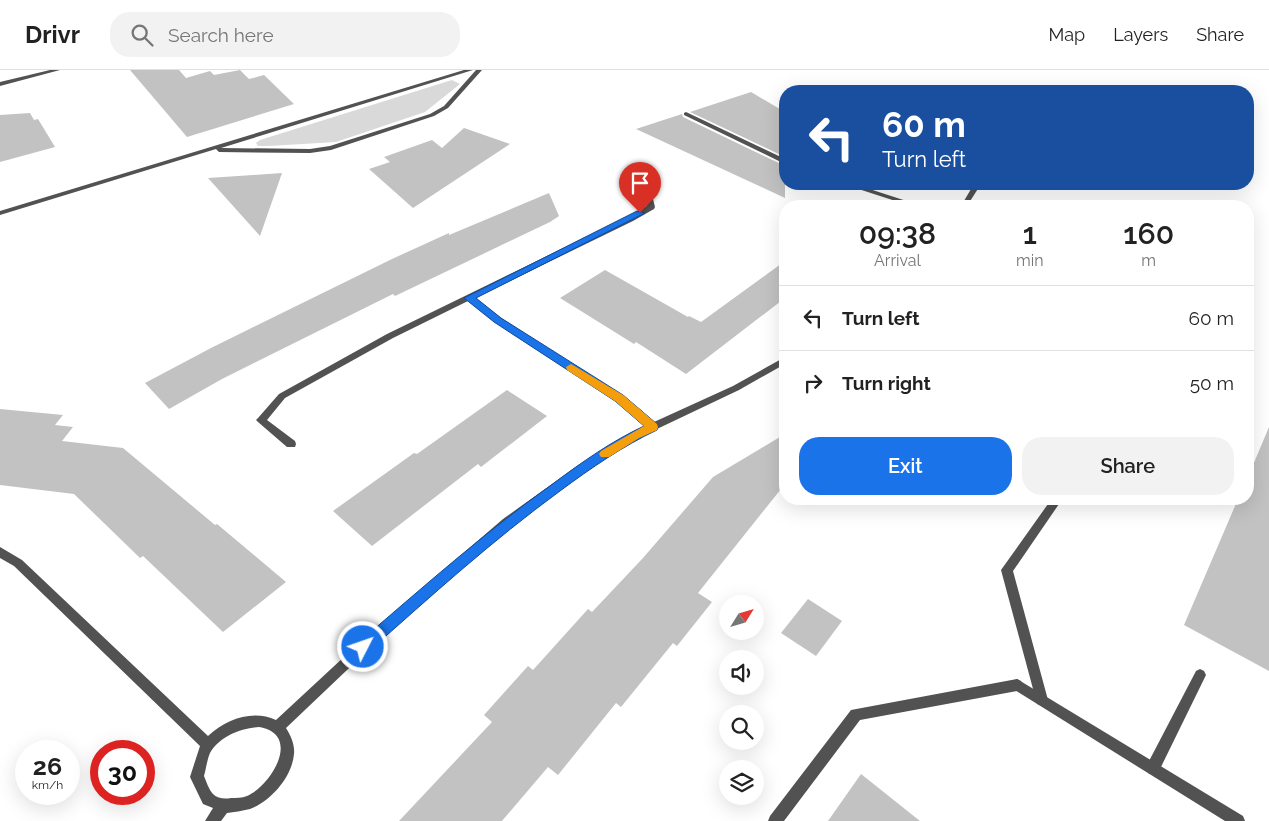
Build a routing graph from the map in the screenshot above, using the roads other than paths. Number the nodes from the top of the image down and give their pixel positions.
1 (57, 70) edge
2 (470, 70) edge
3 (479, 70) edge
4 (0, 84) edge
5 (686, 114) dead end
6 (208, 150) junction
7 (779, 159) edge
8 (866, 190) edge
9 (648, 195) dead end
10 (899, 200) edge
11 (0, 213) edge
12 (469, 298) junction
13 (779, 363) edge
14 (653, 427) junction
15 (291, 444) dead end
16 (1053, 505) edge
17 (0, 552) edge
18 (1200, 675) dead end
19 (1042, 700) junction
20 (278, 727) junction
21 (208, 745) junction
22 (1153, 768) junction
23 (223, 806) junction
24 (212, 821) edge
25 (775, 821) edge
26 (1238, 821) edge

1 - 4 street
2 - 6 street
3 - 6 street
5 - 7 street
6 - 11 street
8 - 10 street
9 - 12 street
12 - 14 street
12 - 15 street
13 - 14 street
14 - 20 street
16 - 19 street
17 - 21 street
18 - 22 street
19 - 22 street
19 - 25 street
20 - 21 street
20 - 23 street
21 - 23 street
22 - 26 street
23 - 24 street

